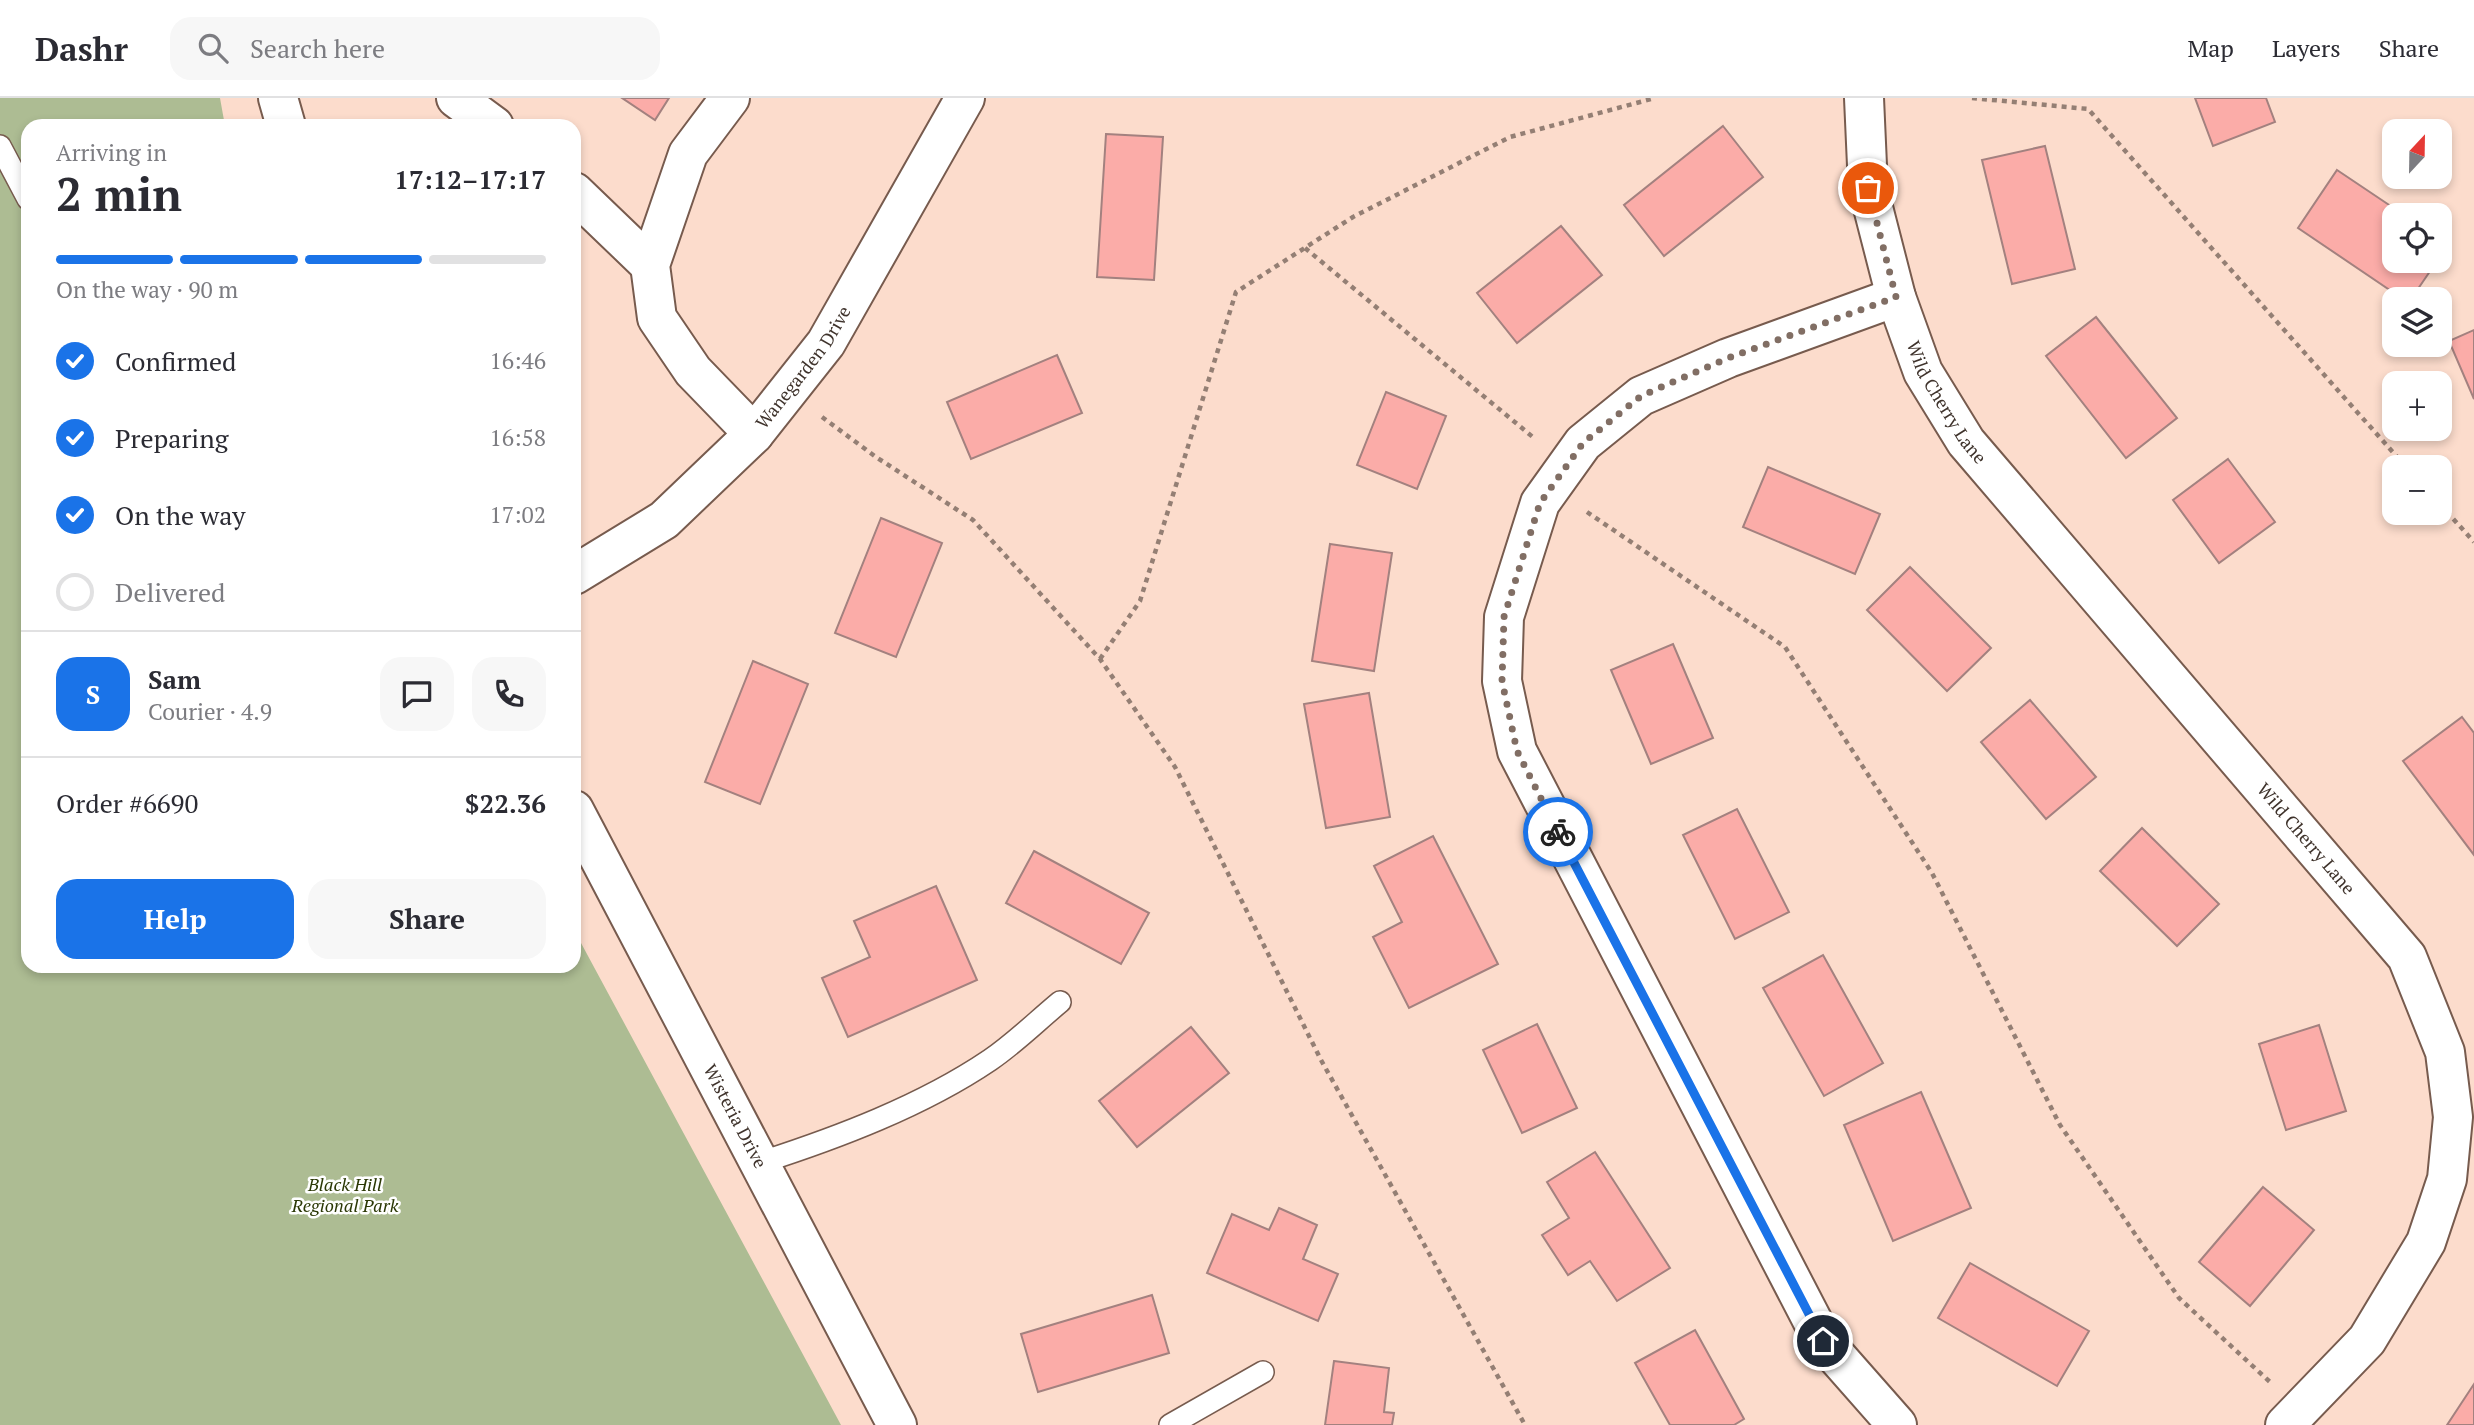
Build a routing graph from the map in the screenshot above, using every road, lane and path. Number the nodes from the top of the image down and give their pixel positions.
1 (278, 98) edge
2 (456, 98) edge
3 (730, 98) edge
4 (965, 98) edge
5 (1655, 98) edge
6 (1864, 98) edge
7 (1972, 98) edge
8 (284, 119) edge
9 (484, 119) edge
10 (0, 146) edge
11 (21, 186) edge
12 (581, 199) edge
13 (1305, 248) junction
14 (650, 265) junction
15 (1896, 297) junction
16 (788, 391) junction
17 (754, 434) junction
18 (2395, 455) edge
19 (1559, 477) junction
20 (2452, 518) edge
21 (2474, 542) edge
22 (581, 571) edge
23 (1100, 659) junction
24 (581, 823) edge
25 (1060, 1002) dead end
26 (760, 1164) junction
27 (1263, 1372) dead end
28 (2292, 1417) edge
29 (897, 1425) edge
30 (1170, 1425) edge
31 (1525, 1425) edge
32 (1897, 1425) edge

1 - 8 street
2 - 9 street
3 - 14 street
4 - 16 street, Wanegarden Drive
5 - 13 path
6 - 15 street, Wild Cherry Lane
7 - 18 path
10 - 11 lane
12 - 14 street
13 - 19 path
13 - 23 path
14 - 17 street
15 - 19 street
15 - 28 street, Wild Cherry Lane
16 - 17 street, Wanegarden Drive
16 - 23 path
17 - 22 street, Wanegarden Drive
19 - 28 path
19 - 32 street
20 - 21 path
23 - 31 path
24 - 26 street, Wisteria Drive
25 - 26 lane
26 - 29 street, Wisteria Drive
27 - 30 lane

